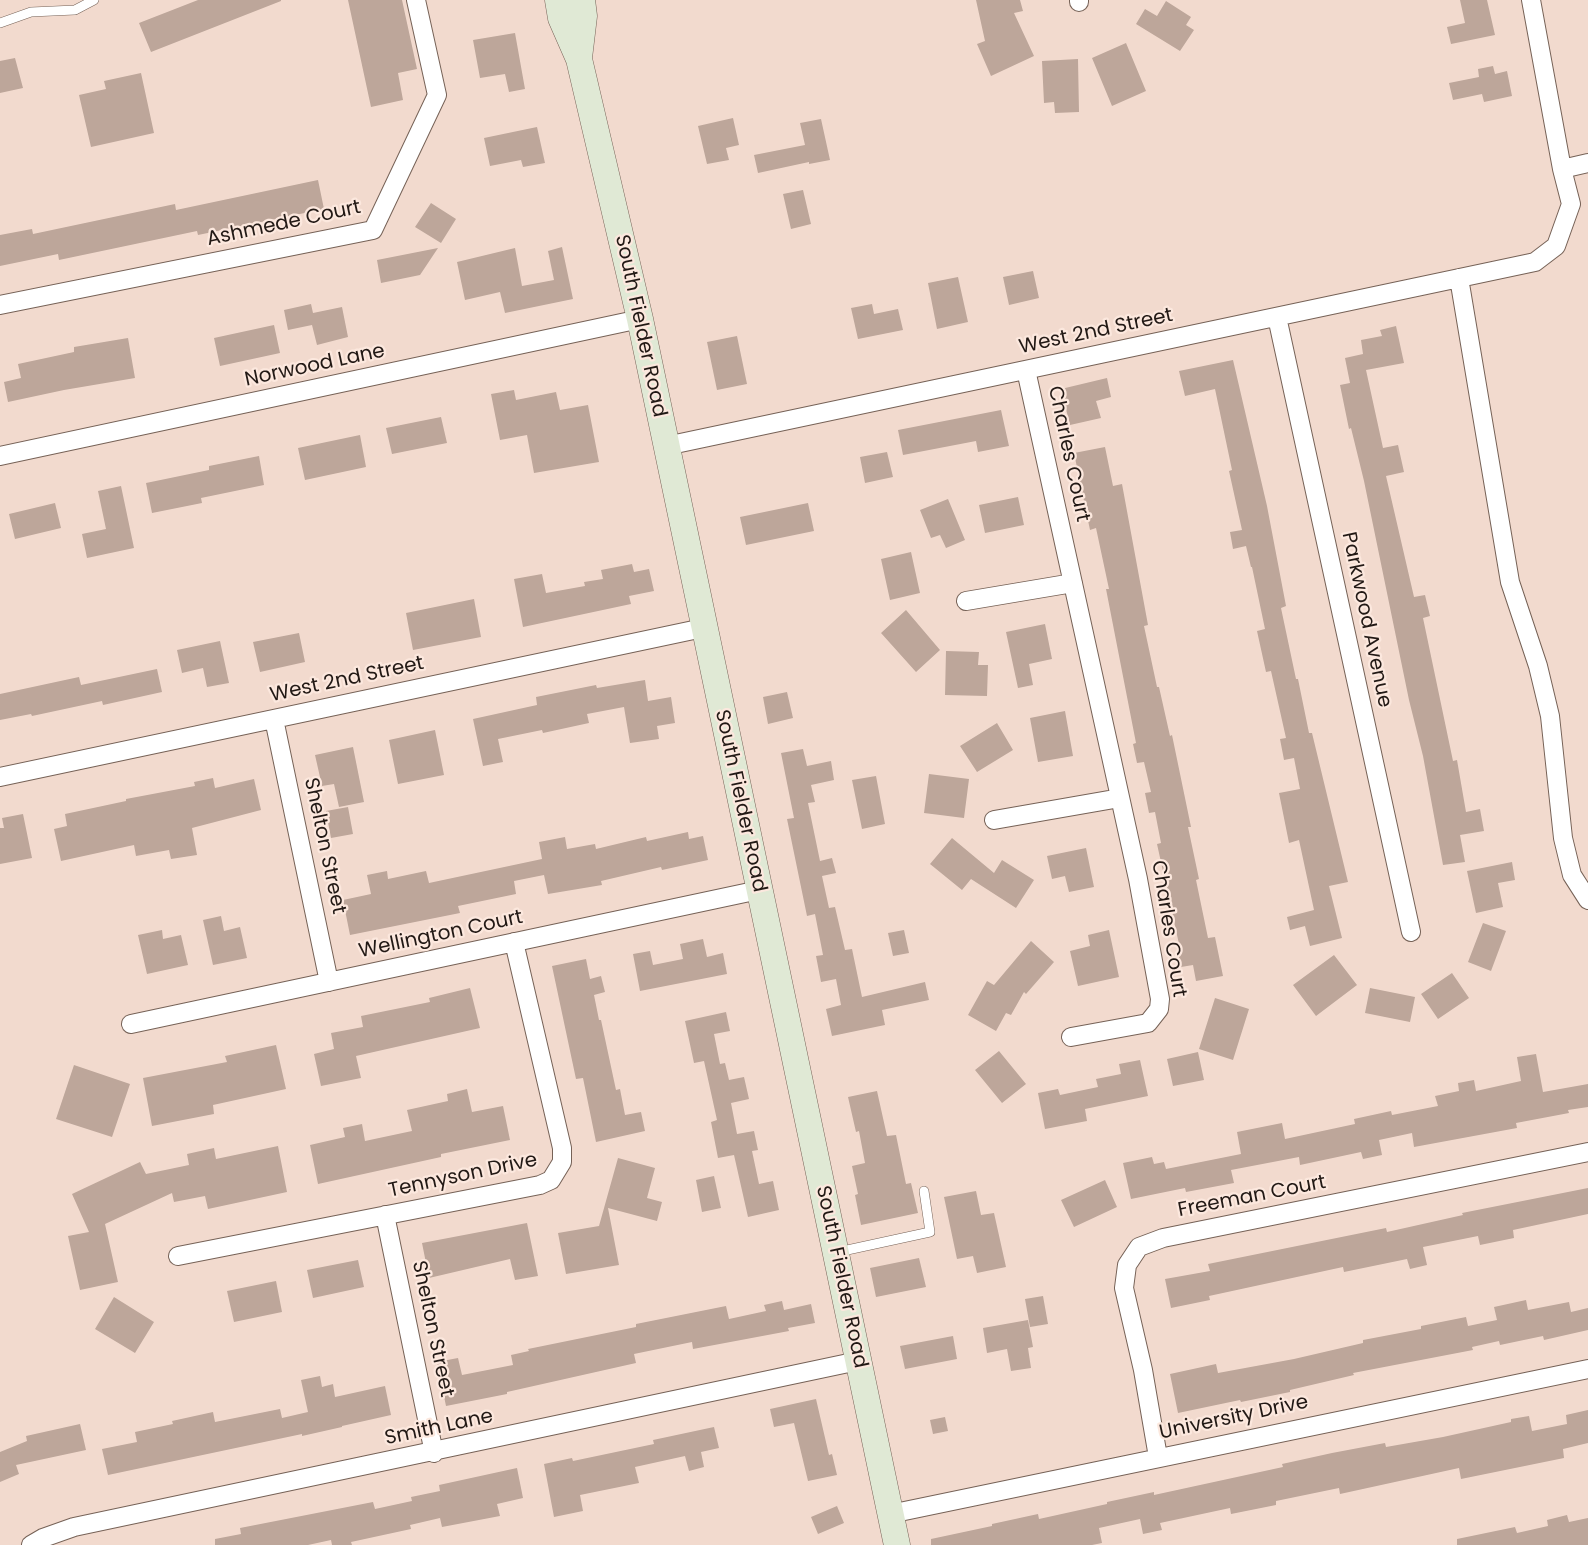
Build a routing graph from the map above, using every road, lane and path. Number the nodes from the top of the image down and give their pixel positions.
1 (71, 0) edge
2 (94, 0) edge
3 (416, 0) edge
4 (558, 0) edge
5 (582, 0) edge
6 (1531, 0) edge
7 (75, 10) junction
8 (0, 23) edge
9 (579, 59) junction
10 (1588, 163) edge
11 (1562, 169) junction
12 (1459, 278) junction
13 (0, 305) edge
14 (1277, 317) junction
15 (640, 319) junction
16 (1026, 370) junction
17 (666, 446) junction
18 (0, 456) edge
19 (1073, 583) junction
20 (966, 601) dead end
21 (703, 628) junction
22 (274, 719) junction
23 (0, 777) edge
24 (1120, 798) junction
25 (994, 820) dead end
26 (759, 890) junction
27 (1588, 900) edge
28 (1411, 932) dead end
29 (514, 942) junction
30 (329, 982) junction
31 (131, 1024) dead end
32 (1071, 1037) dead end
33 (1588, 1152) edge
34 (924, 1191) dead end
35 (385, 1215) junction
36 (836, 1253) junction
37 (178, 1256) dead end
38 (858, 1361) junction
39 (1588, 1369) edge
40 (434, 1453) junction
41 (1158, 1457) junction
42 (890, 1514) junction
43 (31, 1545) edge
44 (897, 1545) edge

1 - 7 lane
2 - 7 lane
3 - 13 street, Ashmede Court
4 - 9 main road, South Fielder Road
5 - 9 main road, South Fielder Road
6 - 11 street
7 - 8 lane
9 - 15 main road, South Fielder Road
10 - 11 street
11 - 12 street, West 2nd Street
12 - 14 street, West 2nd Street
12 - 27 street
14 - 16 street, West 2nd Street
14 - 28 street, Parkwood Avenue
15 - 17 main road, South Fielder Road
15 - 18 street, Norwood Lane
16 - 17 street, West 2nd Street
16 - 19 street, Charles Court
17 - 21 main road, South Fielder Road
19 - 20 street
19 - 24 street, Charles Court
21 - 22 street, West 2nd Street
21 - 26 main road, South Fielder Road
22 - 23 street, West 2nd Street
22 - 30 street, Shelton Street
24 - 25 street
24 - 32 street, Charles Court
26 - 29 street, Wellington Court
26 - 36 main road, South Fielder Road
29 - 30 street, Wellington Court
29 - 35 street, Tennyson Drive
30 - 31 street, Wellington Court
33 - 41 street, Freeman Court
34 - 36 lane
35 - 37 street, Tennyson Drive
35 - 40 street, Shelton Street
36 - 38 main road, South Fielder Road
38 - 40 street, Smith Lane
38 - 42 main road, South Fielder Road
39 - 41 street, University Drive
40 - 43 street, Smith Lane
41 - 42 street, University Drive
42 - 44 main road, South Fielder Road

